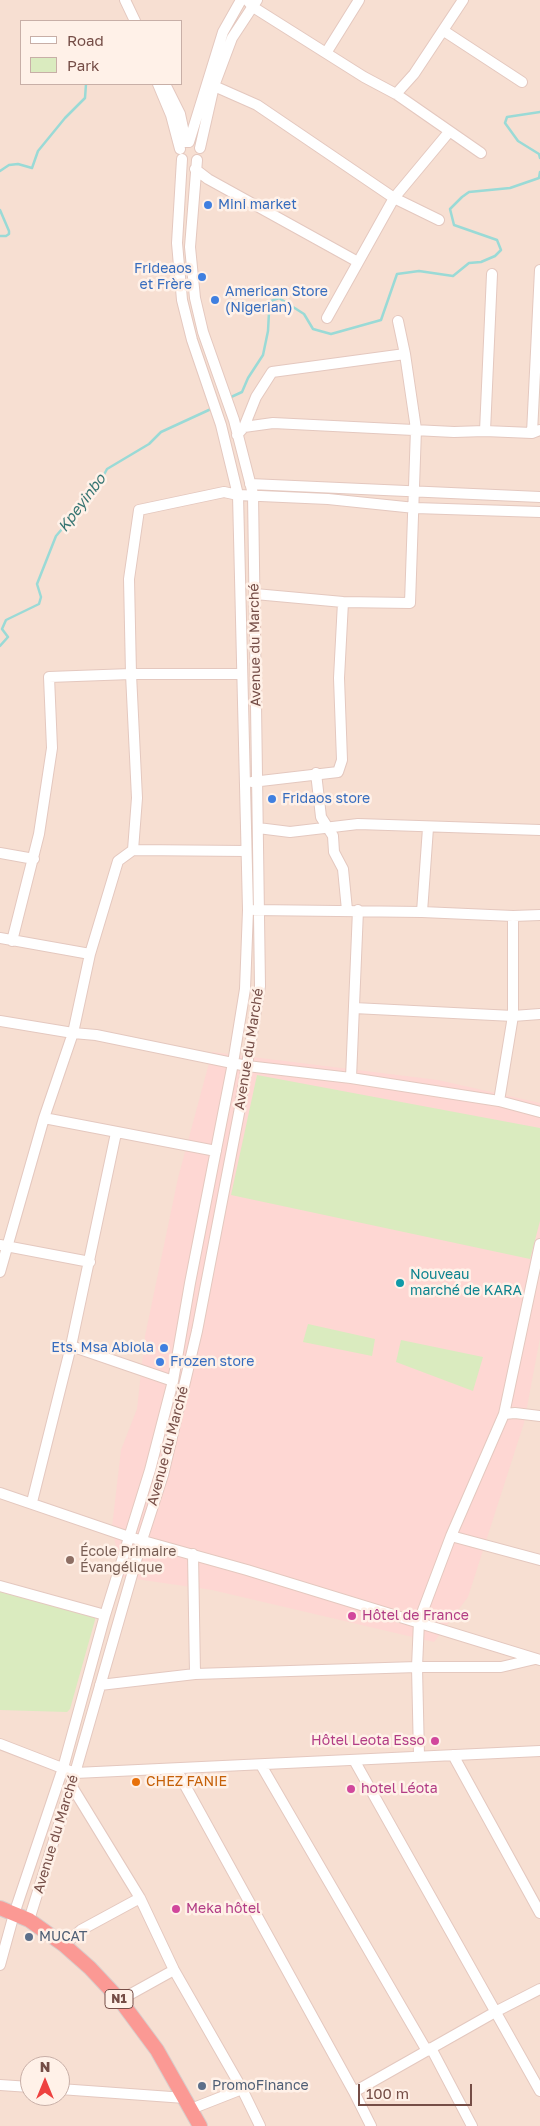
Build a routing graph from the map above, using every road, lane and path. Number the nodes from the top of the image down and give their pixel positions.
1 (119, 0) edge
2 (125, 0) edge
3 (241, 0) edge
4 (359, 0) edge
5 (463, 0) edge
6 (253, 2) edge
7 (129, 20) edge
8 (135, 20) edge
9 (444, 30) junction
10 (326, 53) junction
11 (522, 82) dead end
12 (158, 85) edge
13 (166, 85) edge
14 (214, 86) junction
15 (396, 94) junction
16 (449, 132) junction
17 (184, 148) junction
18 (200, 148) junction
19 (481, 153) dead end
20 (196, 165) junction
21 (394, 198) junction
22 (439, 220) dead end
23 (358, 262) junction
24 (540, 270) edge
25 (492, 274) dead end
26 (326, 318) dead end
27 (398, 321) dead end
28 (405, 354) junction
29 (416, 429) junction
30 (485, 430) junction
31 (240, 431) junction
32 (536, 432) edge
33 (251, 489) junction
34 (415, 493) junction
35 (238, 495) junction
36 (540, 497) edge
37 (415, 508) junction
38 (540, 512) edge
39 (255, 594) junction
40 (343, 602) junction
41 (131, 674) junction
42 (242, 674) junction
43 (316, 773) junction
44 (245, 782) junction
45 (258, 782) junction
46 (326, 827) junction
47 (258, 828) junction
48 (428, 828) junction
49 (540, 830) edge
50 (132, 850) junction
51 (246, 851) junction
52 (0, 852) edge
53 (34, 859) junction
54 (248, 910) junction
55 (260, 910) junction
56 (352, 910) junction
57 (422, 912) junction
58 (540, 914) edge
59 (513, 916) junction
60 (0, 938) edge
61 (12, 941) junction
62 (90, 954) junction
63 (354, 1008) junction
64 (540, 1014) edge
65 (513, 1016) junction
66 (0, 1021) edge
67 (73, 1033) junction
68 (233, 1063) junction
69 (247, 1066) junction
70 (351, 1078) junction
71 (499, 1101) junction
72 (540, 1112) edge
73 (44, 1118) junction
74 (116, 1133) junction
75 (216, 1151) junction
76 (540, 1244) edge
77 (4, 1245) edge
78 (90, 1262) junction
79 (0, 1272) edge
80 (182, 1327) junction
81 (197, 1331) junction
82 (71, 1346) junction
83 (173, 1381) junction
84 (504, 1414) junction
85 (540, 1416) edge
86 (150, 1470) junction
87 (163, 1475) junction
88 (0, 1493) edge
89 (32, 1502) junction
90 (450, 1536) junction
91 (128, 1537) junction
92 (142, 1540) junction
93 (192, 1554) junction
94 (540, 1560) edge
95 (0, 1586) edge
96 (105, 1615) junction
97 (419, 1621) junction
98 (538, 1659) edge
99 (416, 1668) junction
100 (195, 1674) junction
101 (100, 1685) junction
102 (0, 1744) edge
103 (540, 1752) edge
104 (452, 1755) junction
105 (419, 1756) junction
106 (354, 1760) junction
107 (261, 1765) junction
108 (64, 1768) junction
109 (176, 1769) junction
110 (75, 1773) junction
111 (71, 1786) junction
112 (140, 1898) junction
113 (0, 1908) edge
114 (540, 1913) edge
115 (14, 1914) junction
116 (29, 1920) junction
117 (64, 1945) junction
118 (0, 1965) edge
119 (174, 1970) junction
120 (540, 1989) edge
121 (120, 2000) junction
122 (496, 2011) junction
123 (429, 2050) junction
124 (0, 2085) edge
125 (20, 2086) edge
126 (70, 2090) edge
127 (242, 2090) junction
128 (540, 2091) edge
129 (354, 2092) junction
130 (188, 2103) junction
131 (200, 2126) edge
132 (260, 2126) edge
133 (370, 2126) edge
134 (472, 2126) edge

1 - 7 street
2 - 8 street
3 - 17 street
4 - 10 street
5 - 9 street
6 - 10 street
6 - 14 street, Avenue du Marché
9 - 11 street
9 - 15 street
10 - 15 street
12 - 17 street
13 - 17 street
14 - 18 street, Avenue du Marché
14 - 21 street
15 - 16 street
16 - 19 street
16 - 21 street
17 - 18 street
17 - 20 street
17 - 35 street, Avenue du Marché
18 - 20 street, Avenue du Marché
20 - 23 street
20 - 31 street, Avenue du Marché
21 - 22 street
21 - 23 street
23 - 26 street
24 - 32 street
25 - 30 street
27 - 28 street
28 - 29 street
28 - 31 street
29 - 30 street
29 - 31 street
29 - 34 street
30 - 32 street
31 - 33 street, Avenue du Marché
33 - 34 street
33 - 35 street
33 - 37 street
33 - 39 street, Avenue du Marché
34 - 36 street
34 - 37 street
35 - 41 street
35 - 42 street, Avenue du Marché
37 - 38 street
37 - 40 street
39 - 40 street
39 - 45 street, Avenue du Marché
40 - 43 street
41 - 42 street
41 - 50 street
41 - 53 street
42 - 44 street, Avenue du Marché
43 - 45 street
43 - 46 street
44 - 45 street
44 - 51 street, Avenue du Marché
45 - 47 street, Avenue du Marché
46 - 47 street
46 - 48 street
46 - 56 street
47 - 55 street, Avenue du Marché
48 - 49 street
48 - 57 street
50 - 51 street
50 - 62 street
51 - 54 street, Avenue du Marché
52 - 53 street
53 - 61 street
54 - 55 street
54 - 68 street, Avenue du Marché
55 - 56 street
55 - 69 street, Avenue du Marché
56 - 57 street
56 - 63 street
57 - 59 street
58 - 59 street
59 - 65 street
60 - 61 street
61 - 62 street
62 - 67 street
63 - 65 street
63 - 70 street
64 - 65 street
65 - 71 street
66 - 67 street
67 - 68 street
67 - 73 street
68 - 69 street
68 - 75 street, Avenue du Marché
69 - 70 street
69 - 81 street, Avenue du Marché
70 - 71 street
71 - 72 street
73 - 74 street
73 - 77 street
74 - 75 street
74 - 78 street
75 - 80 street, Avenue du Marché
76 - 84 street
77 - 78 street
77 - 79 street
78 - 82 street
80 - 81 street
80 - 83 street, Avenue du Marché
81 - 87 street, Avenue du Marché
82 - 83 street
82 - 89 street
83 - 86 street, Avenue du Marché
84 - 85 street
84 - 90 street
86 - 87 street
86 - 91 street, Avenue du Marché
87 - 92 street, Avenue du Marché
88 - 89 street
89 - 91 street
90 - 94 street
90 - 97 street
91 - 92 street
91 - 96 street, Avenue du Marché
92 - 93 street
92 - 101 street, Avenue du Marché
93 - 97 street
93 - 100 street
95 - 96 street
96 - 108 street, Avenue du Marché
97 - 98 street
97 - 99 street
98 - 99 street
99 - 100 street
99 - 105 street
100 - 101 street
101 - 110 street, Avenue du Marché
102 - 108 street
103 - 104 street
104 - 105 street
104 - 114 street
105 - 106 street
106 - 107 street
106 - 122 street
107 - 109 street
107 - 123 street
108 - 110 street
108 - 115 street, Avenue du Marché
109 - 110 street
109 - 129 street
110 - 111 street, Avenue du Marché
111 - 112 street
111 - 116 street, Avenue du Marché
112 - 117 street
112 - 119 street
113 - 115 highway, N1
115 - 116 highway, N1
115 - 118 street, Avenue du Marché
116 - 117 highway, N1
117 - 121 highway, N1
119 - 121 street
119 - 127 street
120 - 122 street
121 - 130 highway, N1
122 - 123 street
122 - 128 street
123 - 129 street
123 - 134 street
124 - 125 street
126 - 130 street
127 - 130 street
127 - 132 street
129 - 133 street
130 - 131 highway, N1

